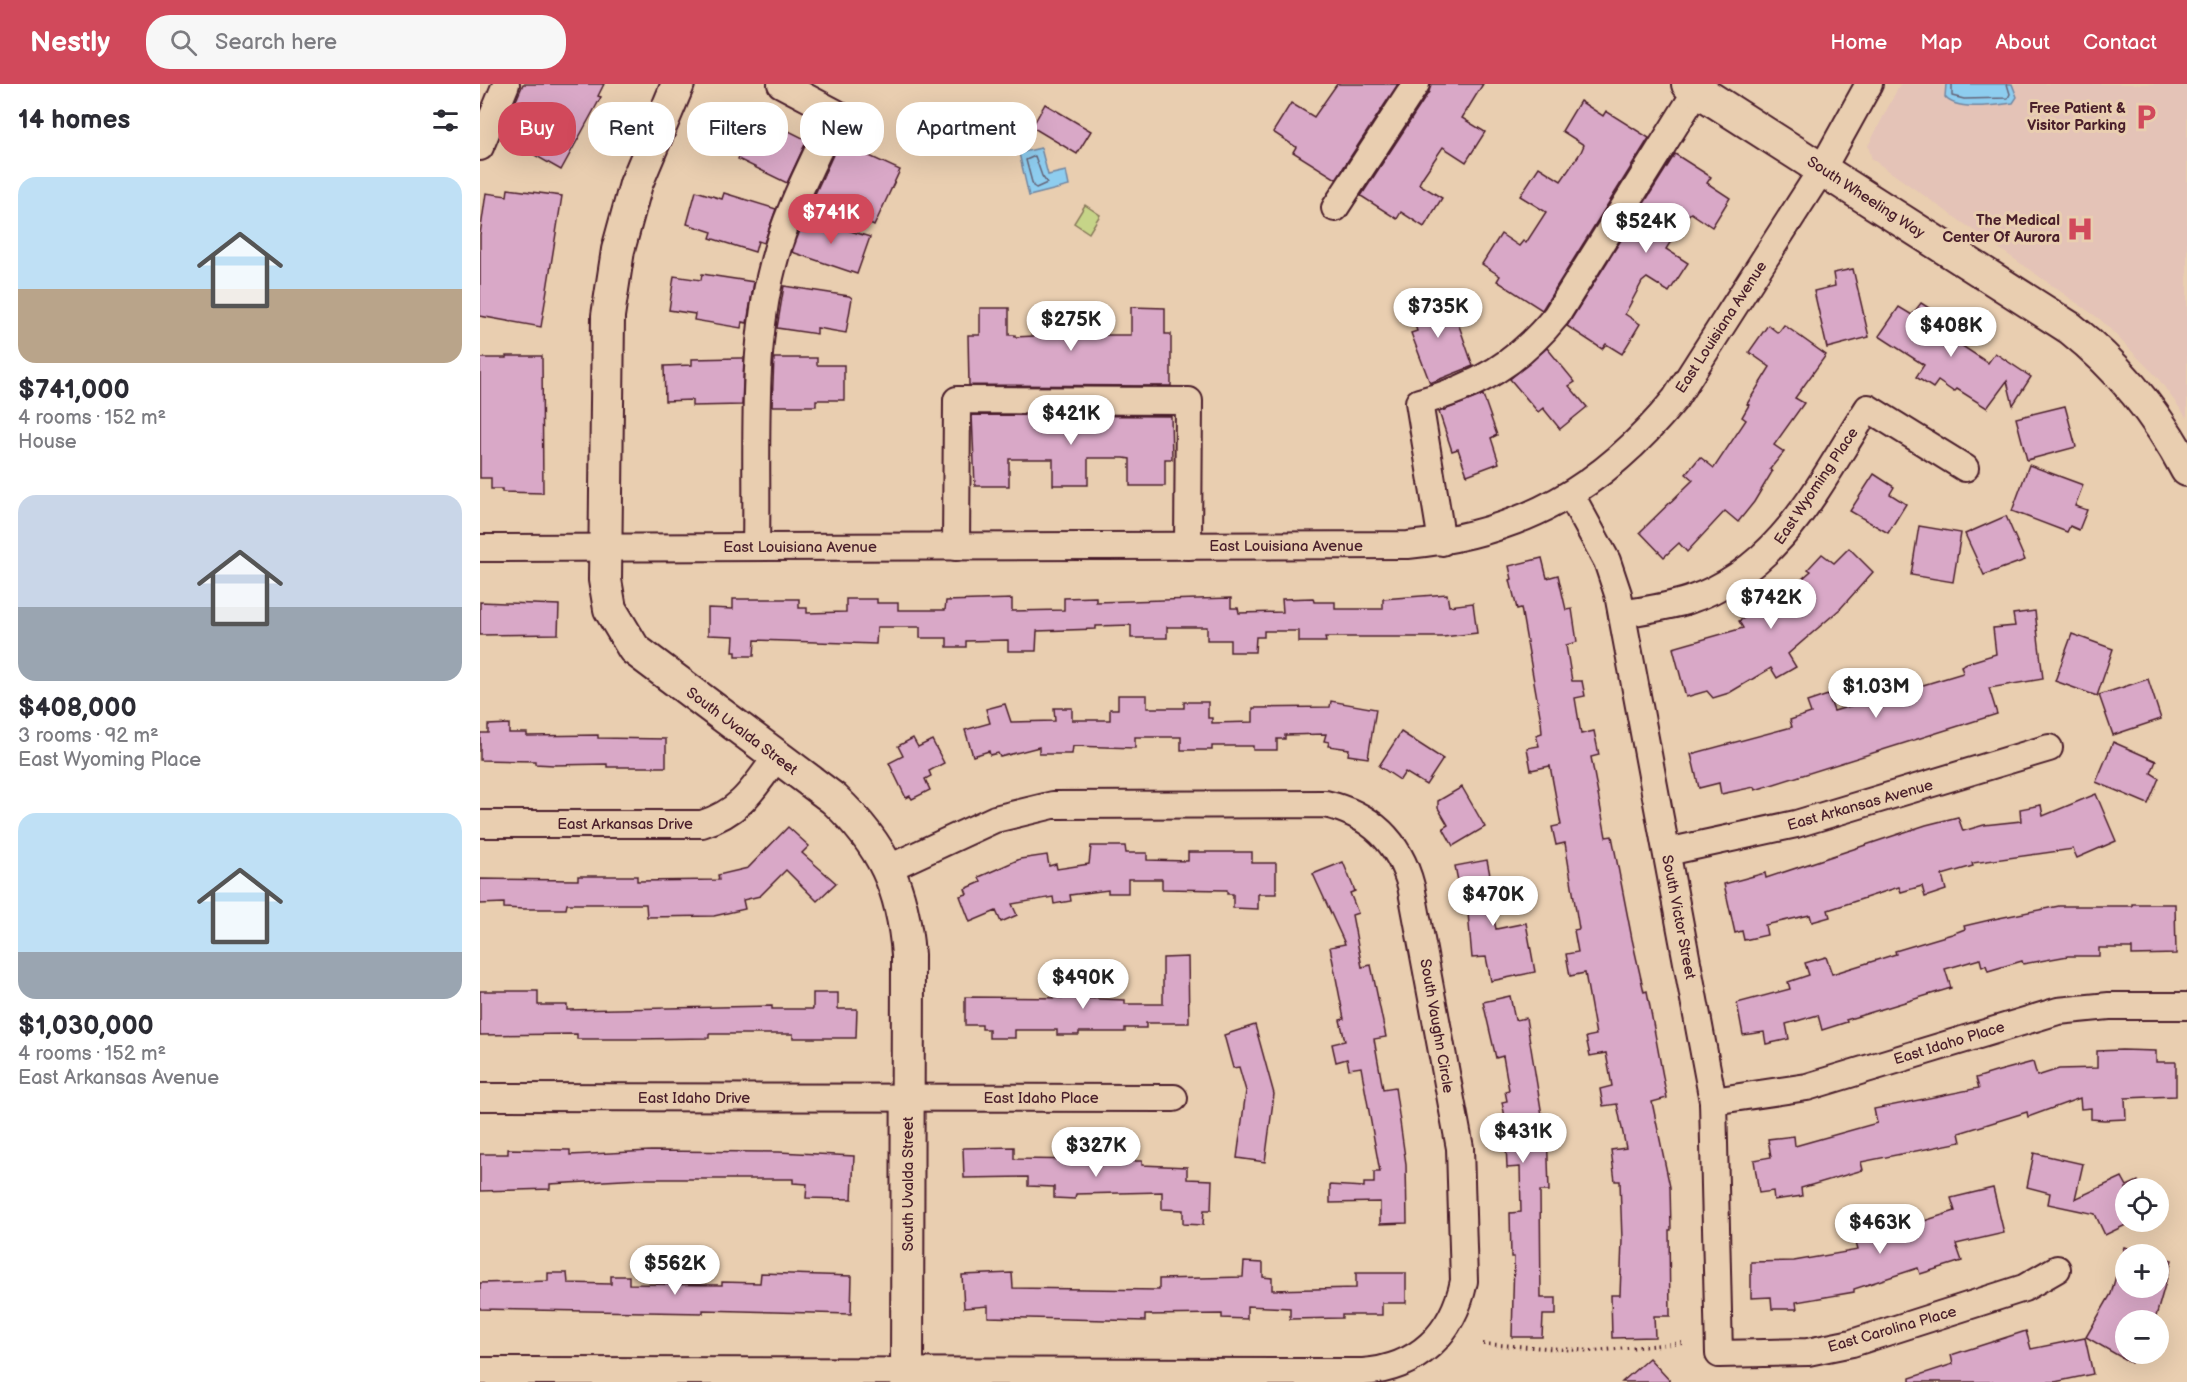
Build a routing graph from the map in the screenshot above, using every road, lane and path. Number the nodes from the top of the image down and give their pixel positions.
1 (506, 84) edge
2 (678, 84) edge
3 (781, 84) edge
4 (1416, 84) edge
5 (1869, 84) edge
6 (1692, 87) edge
7 (480, 147) edge
8 (1822, 169) junction
9 (1335, 208) dead end
10 (1965, 468) dead end
11 (2187, 470) edge
12 (1571, 495) junction
13 (1442, 542) junction
14 (1188, 546) junction
15 (956, 547) junction
16 (480, 548) edge
17 (605, 548) junction
18 (756, 548) junction
19 (1622, 614) junction
20 (2049, 748) dead end
21 (777, 756) junction
22 (480, 824) edge
23 (1667, 852) junction
24 (888, 868) junction
25 (2187, 1006) edge
26 (480, 1097) edge
27 (908, 1098) junction
28 (1174, 1098) dead end
29 (1713, 1101) junction
30 (2057, 1269) dead end
31 (1683, 1342) dead end
32 (1483, 1344) dead end
33 (1719, 1354) joint
34 (480, 1371) edge
35 (907, 1377) edge

1 - 7 street
2 - 17 street, South Uvalda Street
3 - 18 street
4 - 9 street
5 - 8 street, East Louisiana Avenue
6 - 8 street, South Wheeling Way
6 - 13 street
8 - 11 street, South Wheeling Way
8 - 12 street, East Louisiana Avenue
10 - 19 street, East Wyoming Place
12 - 13 street, East Louisiana Avenue
12 - 19 street, South Victor Street
13 - 14 street, East Louisiana Avenue
14 - 15 street, East Louisiana Avenue
14 - 15 street
15 - 18 street, East Louisiana Avenue
16 - 17 street, East Louisiana Avenue
17 - 18 street, East Louisiana Avenue
17 - 21 street, South Uvalda Street
19 - 23 street, South Victor Street
20 - 23 street, East Arkansas Avenue
21 - 22 street, East Arkansas Drive
21 - 24 street, South Uvalda Street
23 - 29 street, South Victor Street
24 - 27 street, South Uvalda Street
24 - 35 street, South Vaughn Circle
25 - 29 street, East Idaho Place
26 - 27 street, East Idaho Drive
27 - 28 street, East Idaho Place
27 - 35 street, South Uvalda Street
29 - 33 street, South Victor Street
30 - 33 street, East Carolina Place
31 - 32 path
34 - 35 street, South Vaughn Circle

